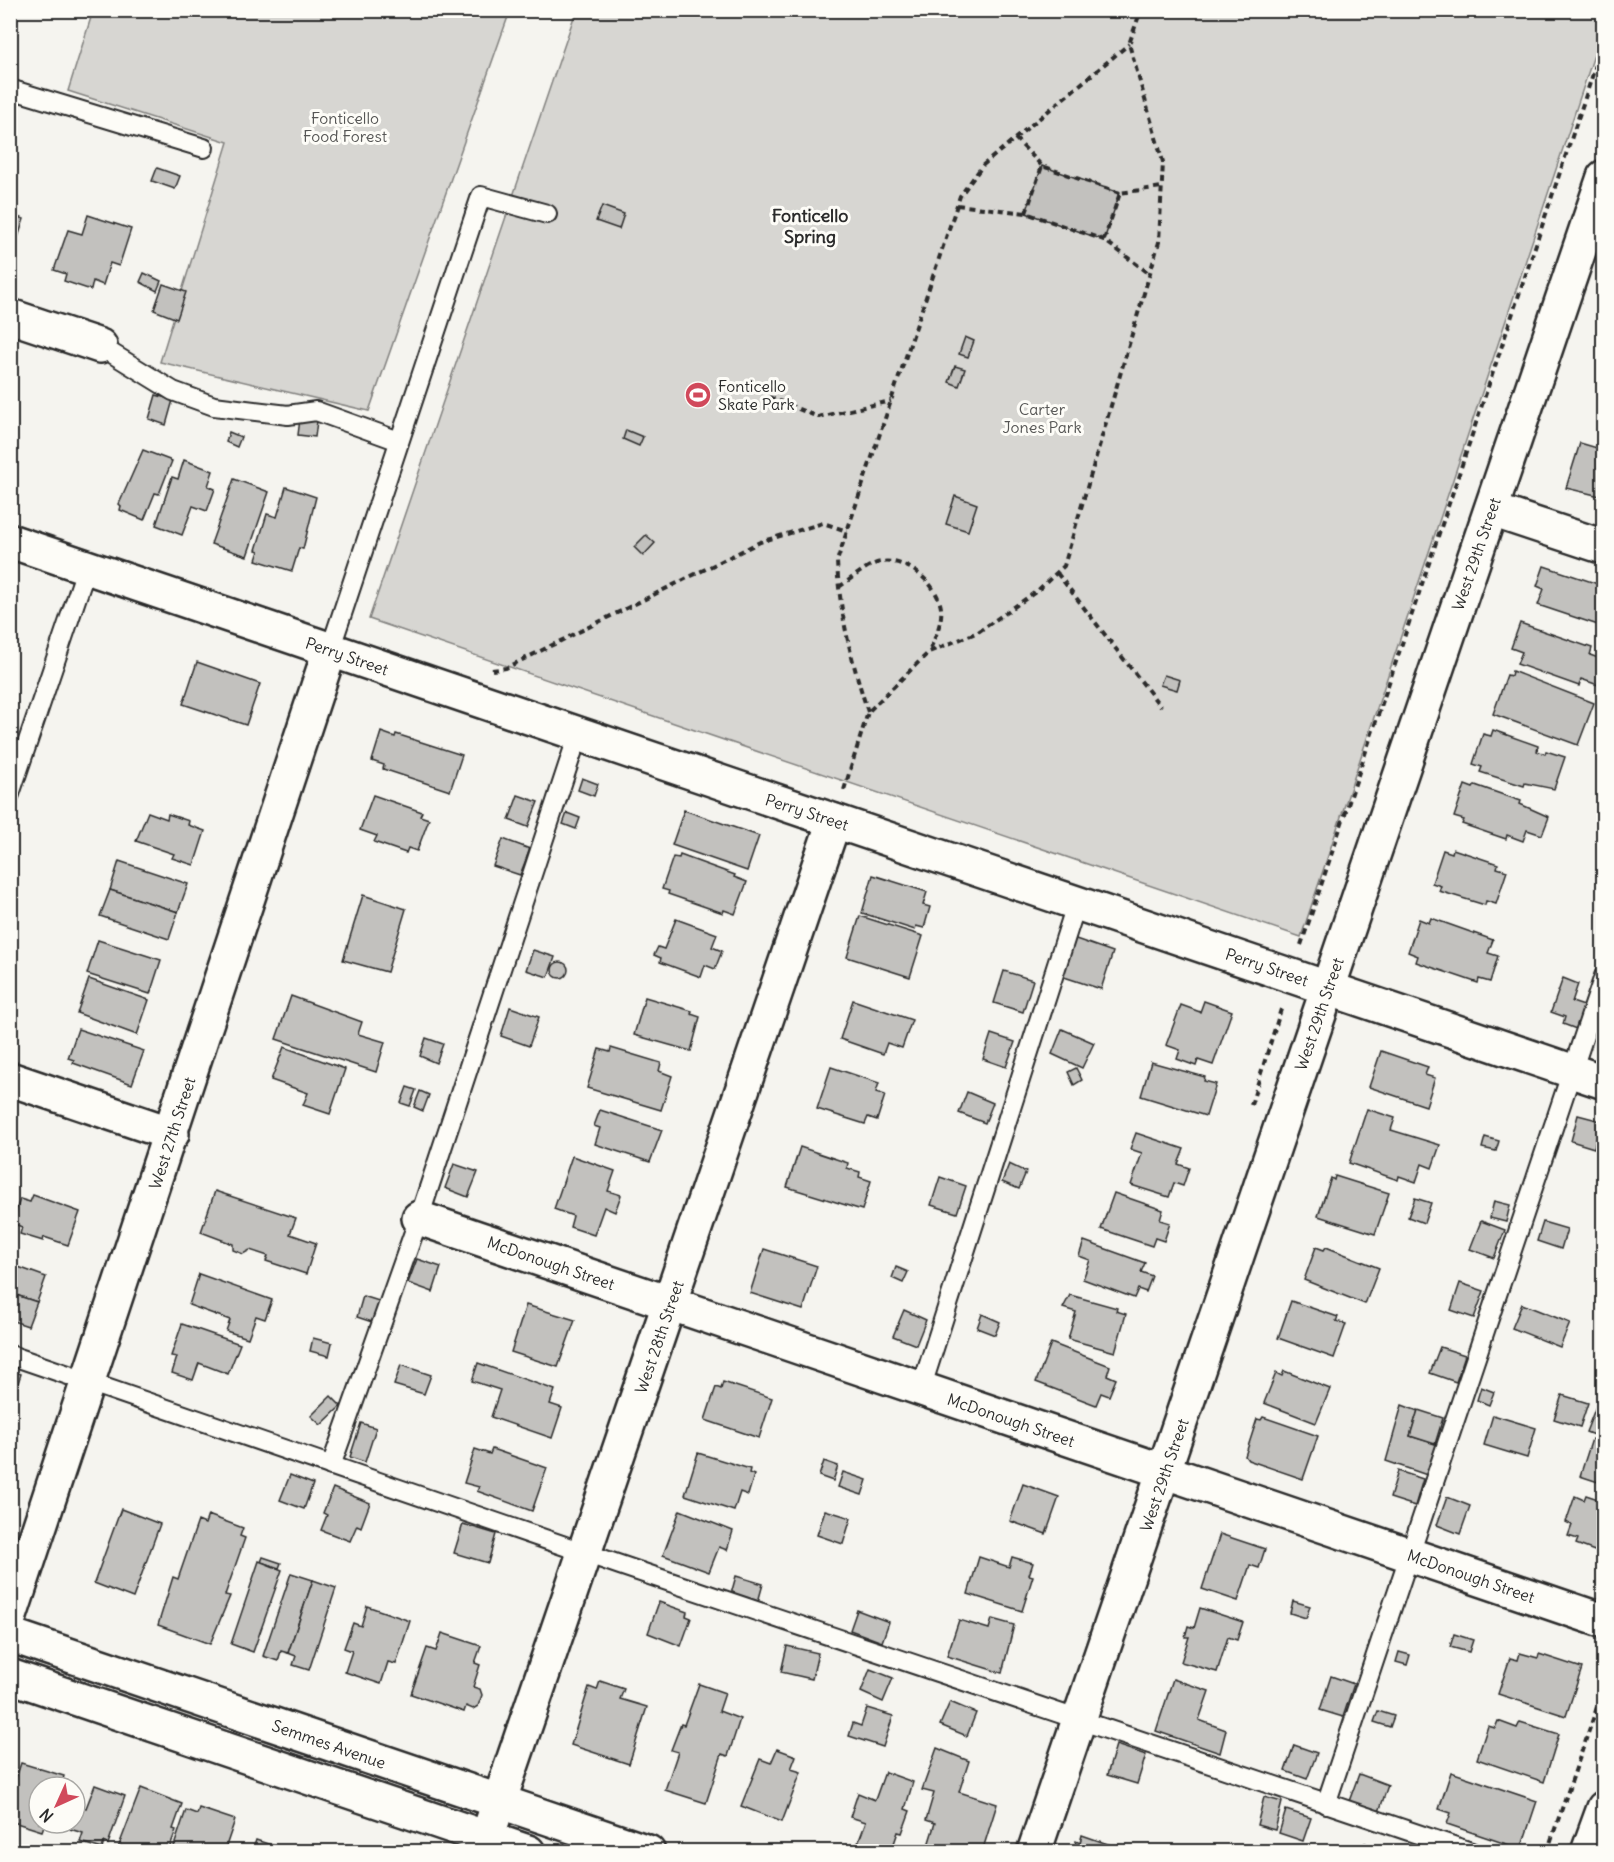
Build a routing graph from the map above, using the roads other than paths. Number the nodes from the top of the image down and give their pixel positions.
1 (10, 89) edge
2 (204, 148) dead end
3 (1604, 177) edge
4 (548, 214) dead end
5 (10, 316) edge
6 (100, 346) joint
7 (399, 441) junction
8 (1492, 510) junction
9 (10, 541) edge
10 (1604, 547) edge
11 (87, 567) junction
12 (330, 650) junction
13 (578, 735) junction
14 (10, 794) edge
15 (834, 821) junction
16 (1077, 902) junction
17 (1604, 976) edge
18 (1328, 988) junction
19 (1571, 1072) junction
20 (10, 1079) edge
21 (1604, 1082) edge
22 (172, 1134) junction
23 (418, 1218) junction
24 (671, 1304) junction
25 (10, 1355) edge
26 (89, 1382) junction
27 (921, 1389) junction
28 (331, 1466) junction
29 (1165, 1473) junction
30 (583, 1552) junction
31 (1408, 1554) junction
32 (10, 1616) edge
33 (1604, 1621) edge
34 (10, 1635) edge
35 (10, 1676) edge
36 (1081, 1719) junction
37 (498, 1801) junction
38 (1326, 1804) junction
39 (1604, 1808) edge
40 (484, 1844) edge
41 (528, 1851) edge
42 (648, 1851) edge
43 (1034, 1851) edge
44 (1471, 1851) edge
45 (1588, 1851) edge

1 - 2 lane
3 - 8 street, West 29th Street
4 - 7 lane
5 - 6 street
6 - 7 lane
7 - 12 lane
8 - 10 street
8 - 18 street, West 29th Street
9 - 11 street, Perry Street
11 - 12 street, Perry Street
11 - 14 lane
12 - 13 street, Perry Street
12 - 22 street, West 27th Street
13 - 15 street, Perry Street
13 - 23 lane
15 - 16 street, Perry Street
15 - 24 street, West 28th Street
16 - 18 street, Perry Street
16 - 27 lane
17 - 19 lane
18 - 19 street, Perry Street
18 - 29 street, West 29th Street
19 - 21 street, Perry Street
19 - 31 lane
20 - 22 street
22 - 26 street, West 27th Street
23 - 24 street, McDonough Street
23 - 28 lane
24 - 27 street, McDonough Street
24 - 30 street, West 28th Street
25 - 26 lane
26 - 28 lane
26 - 32 street, West 27th Street
27 - 29 street, McDonough Street
28 - 30 lane
29 - 31 street, McDonough Street
29 - 36 street, West 29th Street
30 - 36 lane
30 - 37 street, West 28th Street
31 - 33 street, McDonough Street
31 - 38 lane
34 - 37 street, Semmes Avenue
35 - 40 street
36 - 38 lane
36 - 43 street, West 29th Street
37 - 40 street, West 28th Street
37 - 42 street, Semmes Avenue
38 - 44 lane
39 - 45 street
40 - 41 street

